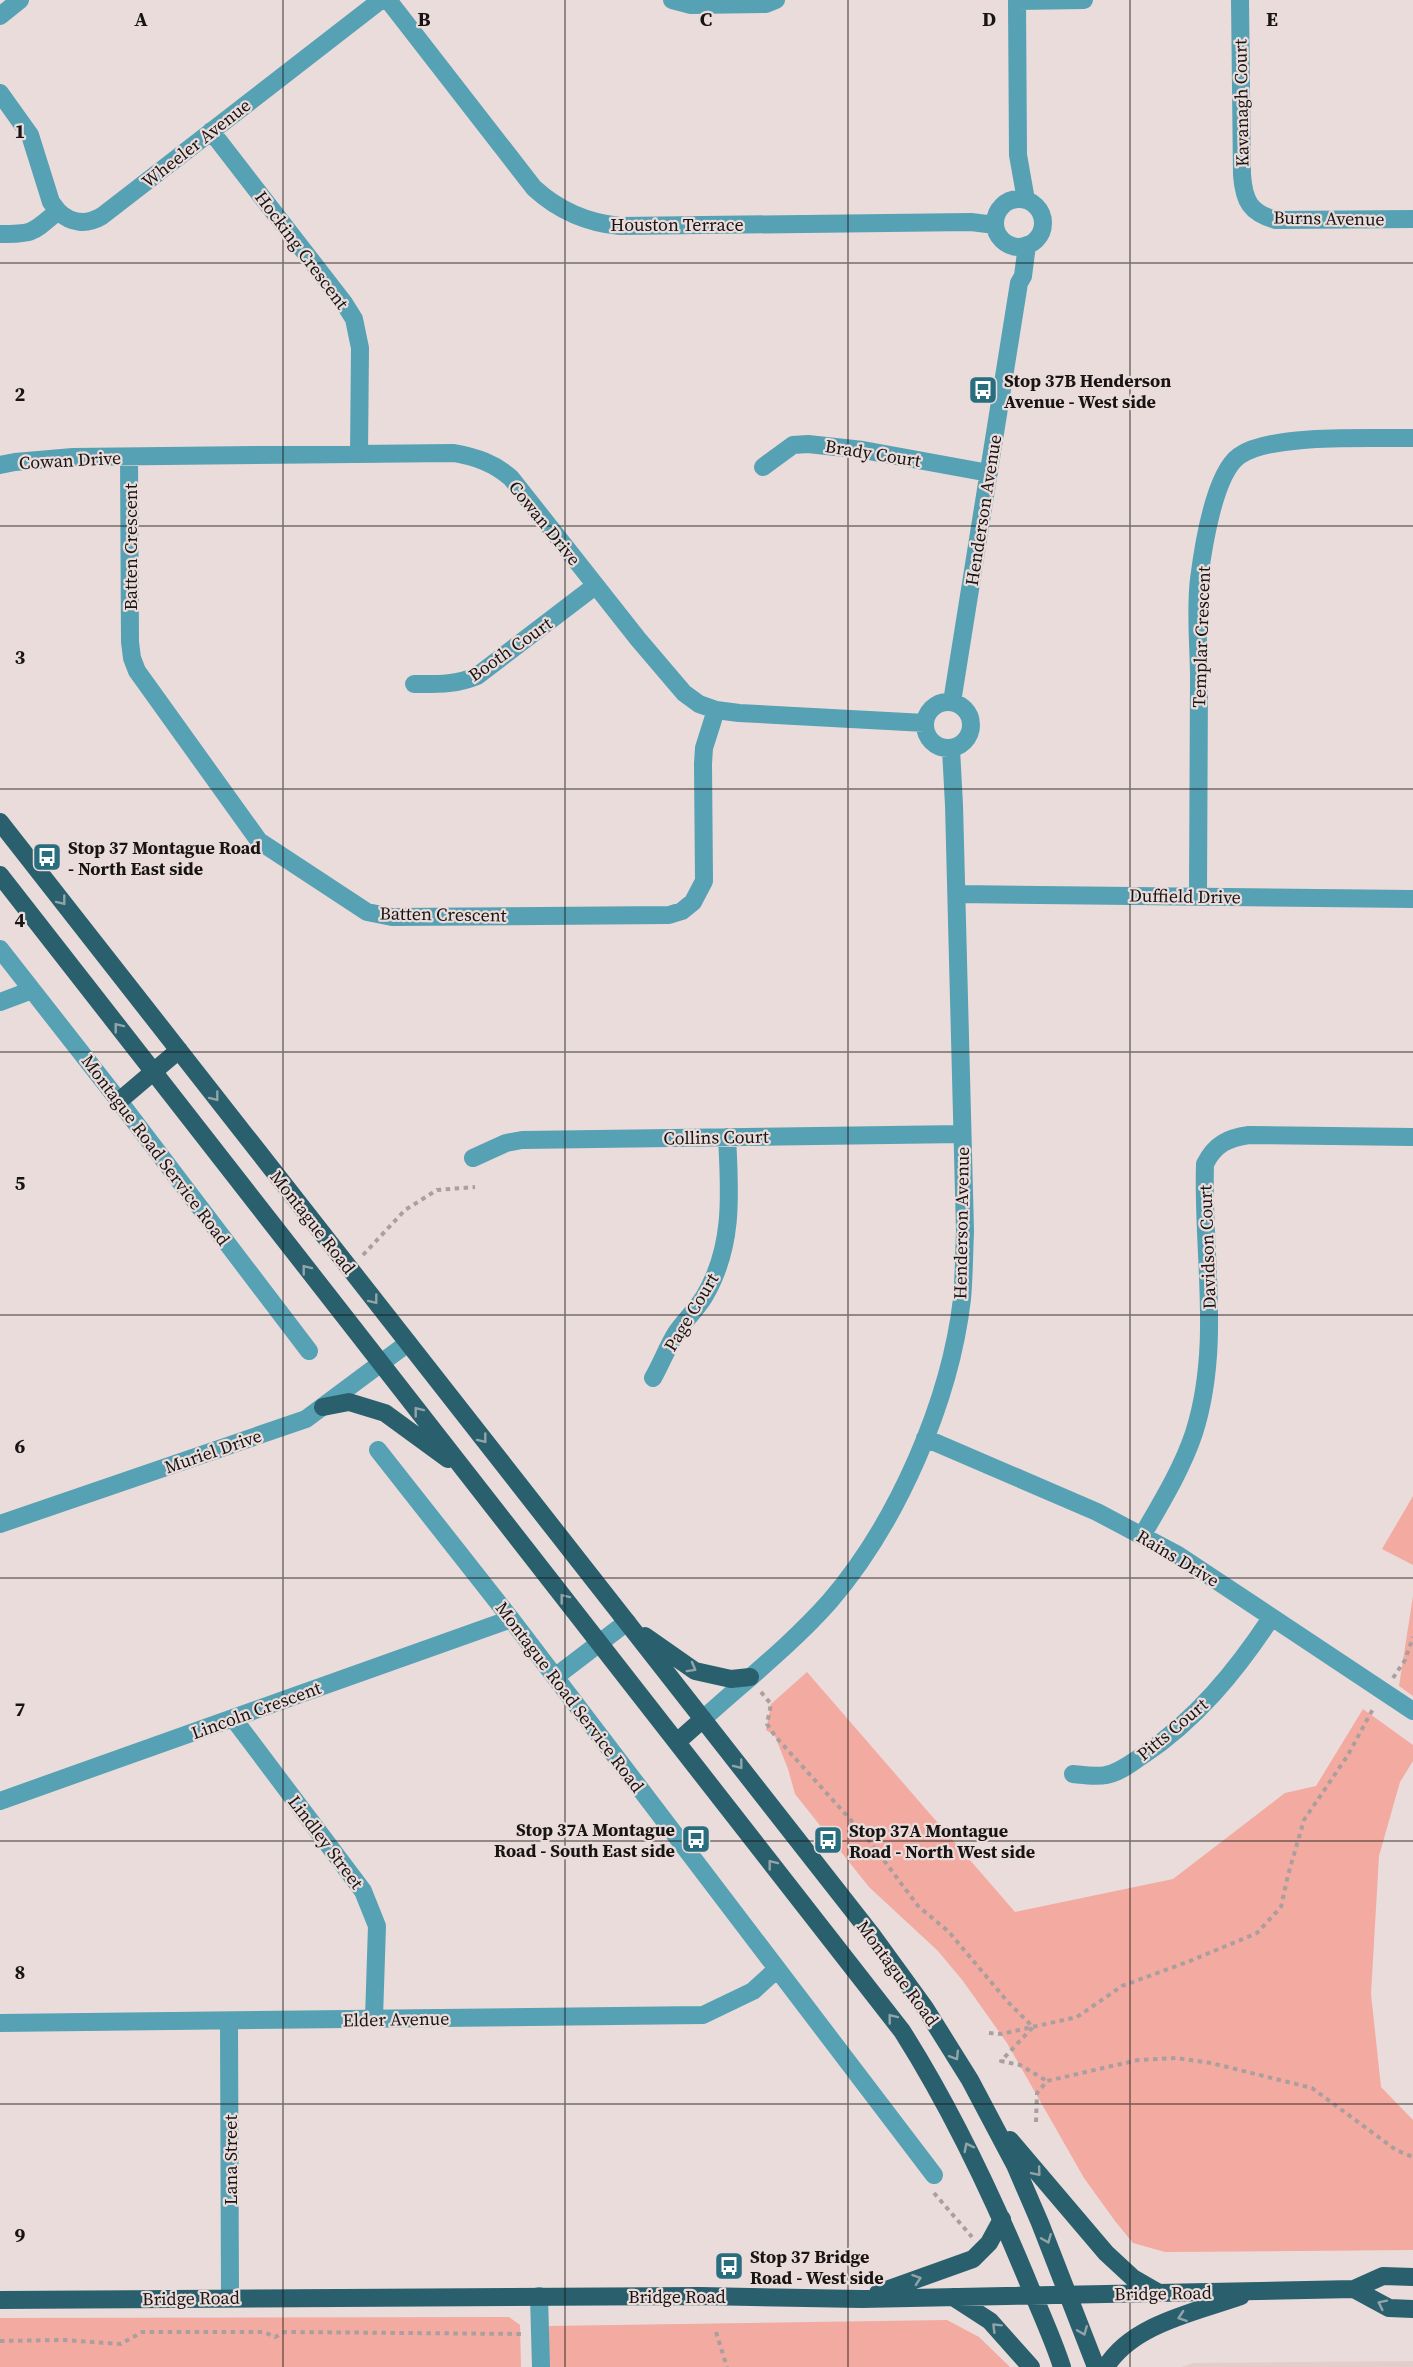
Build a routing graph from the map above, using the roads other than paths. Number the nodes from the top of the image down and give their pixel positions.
1 (20, 0) edge
2 (381, 0) edge
3 (388, 0) edge
4 (672, 0) edge
5 (776, 0) edge
6 (1017, 0) edge
7 (1084, 0) edge
8 (1240, 0) edge
9 (0, 16) edge
10 (0, 93) edge
11 (211, 131) junction
12 (1018, 201) junction
13 (1249, 205) joint
14 (58, 211) junction
15 (1413, 219) edge
16 (995, 225) junction
17 (0, 234) edge
18 (1019, 245) junction
19 (1413, 438) edge
20 (360, 454) junction
21 (129, 457) junction
22 (0, 465) edge
23 (763, 467) dead end
24 (989, 473) junction
25 (595, 586) junction
26 (414, 684) dead end
27 (952, 702) junction
28 (716, 710) junction
29 (925, 723) junction
30 (951, 749) junction
31 (0, 822) edge
32 (0, 875) edge
33 (957, 894) junction
34 (1198, 896) junction
35 (1413, 899) edge
36 (0, 949) edge
37 (33, 990) junction
38 (0, 1002) edge
39 (179, 1050) junction
40 (154, 1073) junction
41 (119, 1101) junction
42 (962, 1134) junction
43 (727, 1137) junction
44 (1413, 1137) edge
45 (473, 1158) dead end
46 (408, 1343) junction
47 (309, 1352) dead end
48 (381, 1365) junction
49 (653, 1378) dead end
50 (323, 1407) junction
51 (925, 1438) junction
52 (378, 1450) dead end
53 (466, 1472) junction
54 (0, 1524) edge
55 (1143, 1536) junction
56 (1271, 1618) junction
57 (511, 1619) junction
58 (627, 1622) junction
59 (600, 1644) junction
60 (555, 1677) junction
61 (750, 1677) junction
62 (1413, 1711) edge
63 (233, 1718) junction
64 (703, 1719) junction
65 (677, 1742) junction
66 (1073, 1774) dead end
67 (0, 1801) edge
68 (777, 1969) junction
69 (374, 2018) junction
70 (229, 2022) junction
71 (0, 2024) edge
72 (986, 2111) junction
73 (932, 2182) road end
74 (1002, 2219) junction
75 (1413, 2277) edge
76 (1354, 2289) junction
77 (1257, 2291) junction
78 (1159, 2293) junction
79 (1033, 2295) junction
80 (1069, 2295) junction
81 (539, 2296) junction
82 (230, 2297) junction
83 (953, 2297) junction
84 (862, 2298) junction
85 (0, 2300) edge
86 (1413, 2308) edge
87 (541, 2367) edge
88 (1031, 2367) edge
89 (1062, 2367) edge
90 (1096, 2367) edge
91 (1106, 2367) edge

1 - 9 street
2 - 11 street, Wheeler Avenue
3 - 16 street, Houston Terrace
4 - 5 street
6 - 7 street
6 - 12 street
8 - 13 street, Kavanagh Court
10 - 14 street
11 - 14 street, Wheeler Avenue
11 - 20 street, Hocking Crescent
12 - 16 street
12 - 18 street
13 - 15 street, Burns Avenue
14 - 17 street
16 - 18 street
18 - 24 street, Henderson Avenue
19 - 34 street, Templar Crescent
20 - 21 street, Cowan Drive
20 - 25 street, Cowan Drive
21 - 22 street, Cowan Drive
21 - 28 street, Batten Crescent
23 - 24 street, Brady Court
24 - 27 street, Henderson Avenue
25 - 26 street, Booth Court
25 - 28 street, Cowan Drive
27 - 29 street
27 - 30 street
28 - 29 street, Cowan Drive
29 - 30 street
30 - 33 street, Henderson Avenue
31 -> 39 main road, Montague Road
40 -> 32 main road, Montague Road
33 - 34 street, Duffield Drive
33 - 42 street, Henderson Avenue
34 - 35 street, Duffield Drive
36 - 37 street, Montague Road Service Road
37 - 38 street
37 - 41 street, Montague Road Service Road
39 - 40 main road
39 -> 46 main road, Montague Road
40 - 41 main road
48 -> 40 main road, Montague Road
41 - 47 street, Montague Road Service Road
42 - 43 street, Collins Court
42 - 51 street, Henderson Avenue
43 - 45 street, Collins Court
43 - 49 street, Page Court
44 - 55 street, Davidson Court
46 - 48 street, Muriel Drive
46 -> 58 main road, Montague Road
48 - 50 street, Muriel Drive
53 -> 48 main road, Montague Road
50 - 53 main road
50 - 54 street, Muriel Drive
51 - 55 street, Rains Drive
51 - 61 street, Henderson Avenue
52 - 57 street, Montague Road Service Road
59 -> 53 main road, Montague Road
55 - 56 street, Rains Drive
56 - 62 street, Rains Drive
56 - 66 street, Pitts Court
57 - 60 street, Montague Road Service Road
57 - 63 street, Lincoln Crescent
58 - 59 street
58 -> 61 main road
58 - 64 main road, Montague Road
59 - 60 street
59 - 65 main road, Montague Road
60 - 68 street, Montague Road Service Road
61 - 64 street, Henderson Avenue
63 - 67 street, Lincoln Crescent
63 - 69 street, Lindley Street
64 - 65 main road
64 -> 72 main road, Montague Road
74 -> 65 main road, Montague Road
68 - 69 street, Elder Avenue
68 - 73 street, Montague Road Service Road
69 - 70 street, Elder Avenue
70 - 71 street, Elder Avenue
70 - 82 street, Lana Street
72 -> 78 main road
72 -> 80 main road, Montague Road
74 - 79 main road, Montague Road
84 -> 74 main road
75 - 76 main road, Bridge Road
76 - 77 main road, Bridge Road
86 -> 76 main road, Bridge Road
77 - 78 main road, Bridge Road
77 -> 91 main road
78 - 80 main road, Bridge Road
79 - 80 main road, Bridge Road
79 - 83 main road, Bridge Road
79 - 89 main road, Montague Road
80 -> 90 main road, Montague Road
81 - 82 main road, Bridge Road
81 - 84 main road, Bridge Road
81 - 87 street
82 - 85 main road, Bridge Road
83 - 84 main road, Bridge Road
88 -> 83 main road

